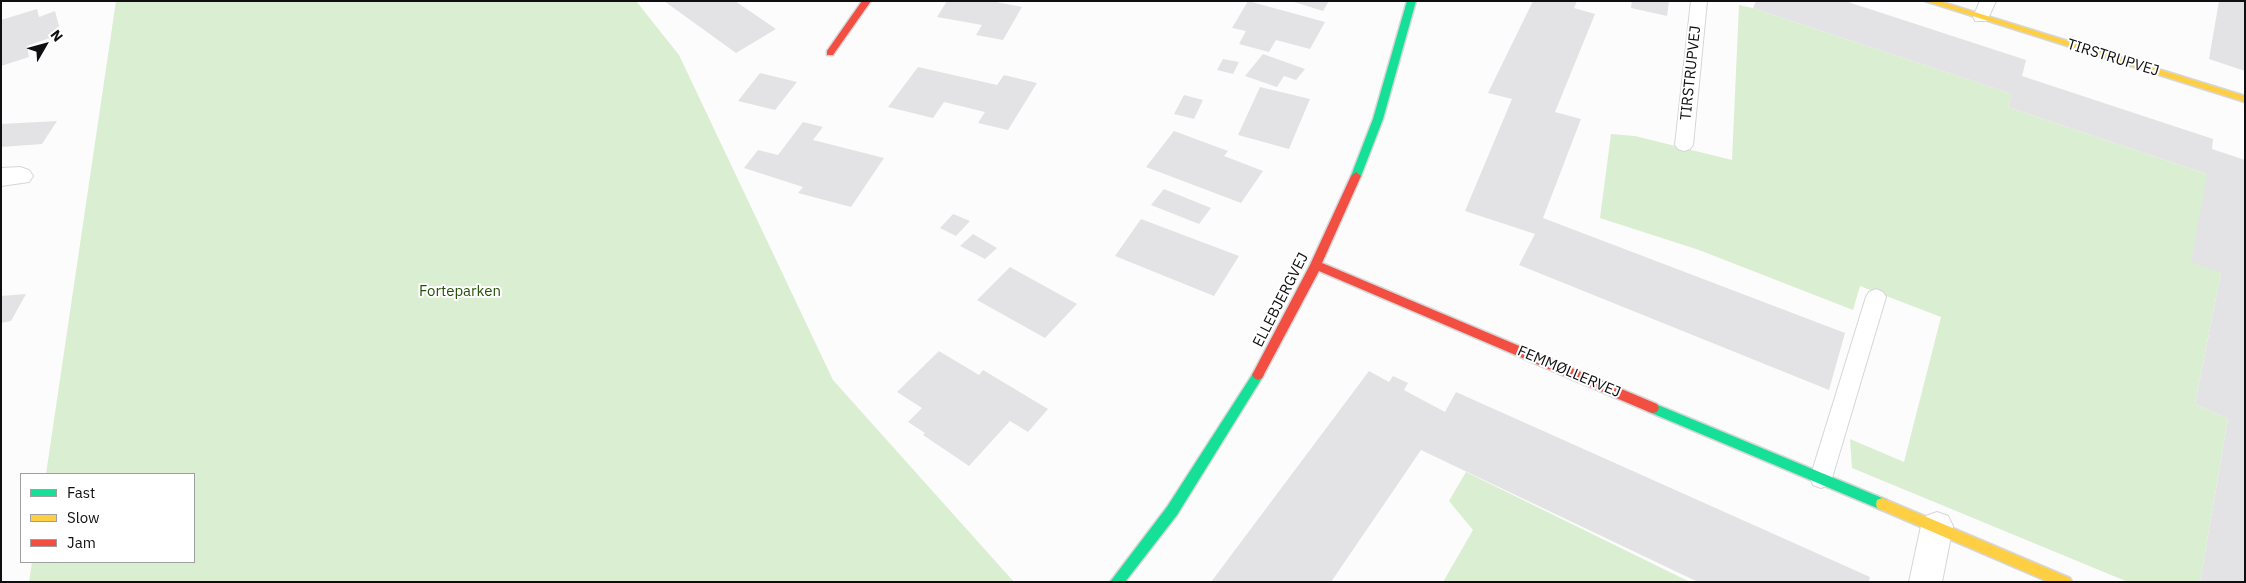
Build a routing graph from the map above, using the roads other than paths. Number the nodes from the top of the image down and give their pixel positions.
1 (867, 1) edge
2 (1412, 1) edge
3 (1699, 1) edge
4 (1930, 1) edge
5 (1988, 1) edge
6 (1981, 17) junction
7 (830, 53) dead end
8 (2245, 99) edge
9 (1684, 145) dead end
10 (1316, 265) junction
11 (1876, 297) dead end
12 (1822, 478) junction
13 (1937, 526) junction
14 (1117, 582) edge
15 (1925, 582) edge
16 (2065, 582) edge

1 - 7 street
2 - 10 street, ELLEBJERGVEJ
3 - 9 lane, TIRSTRUPVEJ
4 - 6 street, TIRSTRUPVEJ
5 - 6 lane
6 - 8 street, TIRSTRUPVEJ
10 - 12 street, FEMMØLLERVEJ
10 - 14 street, ELLEBJERGVEJ
11 - 12 lane
12 - 13 street, FEMMØLLERVEJ
13 - 15 street
13 - 16 street, FEMMØLLERVEJ

